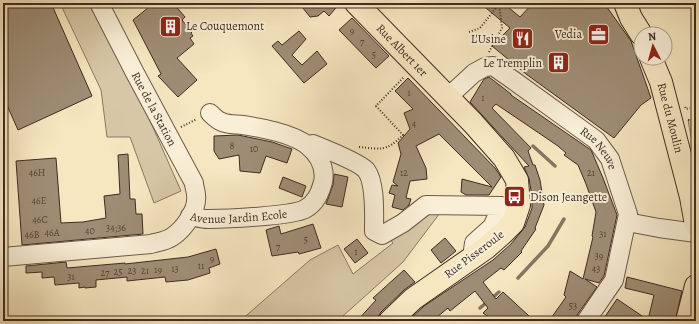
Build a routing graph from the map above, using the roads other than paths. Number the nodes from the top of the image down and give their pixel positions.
1 (100, 3) edge
2 (356, 3) edge
3 (631, 5) edge
4 (636, 26) edge
5 (654, 66) edge
6 (448, 97) junction
7 (202, 117) road end
8 (308, 145) junction
9 (190, 216) junction
10 (627, 222) junction
11 (696, 225) edge
12 (696, 233) edge
13 (3, 257) edge
14 (472, 258) junction
15 (696, 286) edge
16 (390, 321) edge
17 (586, 321) edge
18 (687, 321) edge

1 - 9 street, Rue de la Station
2 - 6 main road, Rue Albert 1er
3 - 4 main road
5 - 11 main road, Rue du Moulin
6 - 10 street, Rue Neuve
6 - 14 main road, Rue Pisseroule
7 - 8 street, Avenue Jardin Ecole
8 - 9 street, Avenue Jardin Ecole
8 - 14 street
9 - 13 street, Avenue Jardin Ecole
10 - 12 street
10 - 17 street, Rue Neuve
14 - 16 main road, Rue Pisseroule
15 - 18 main road

